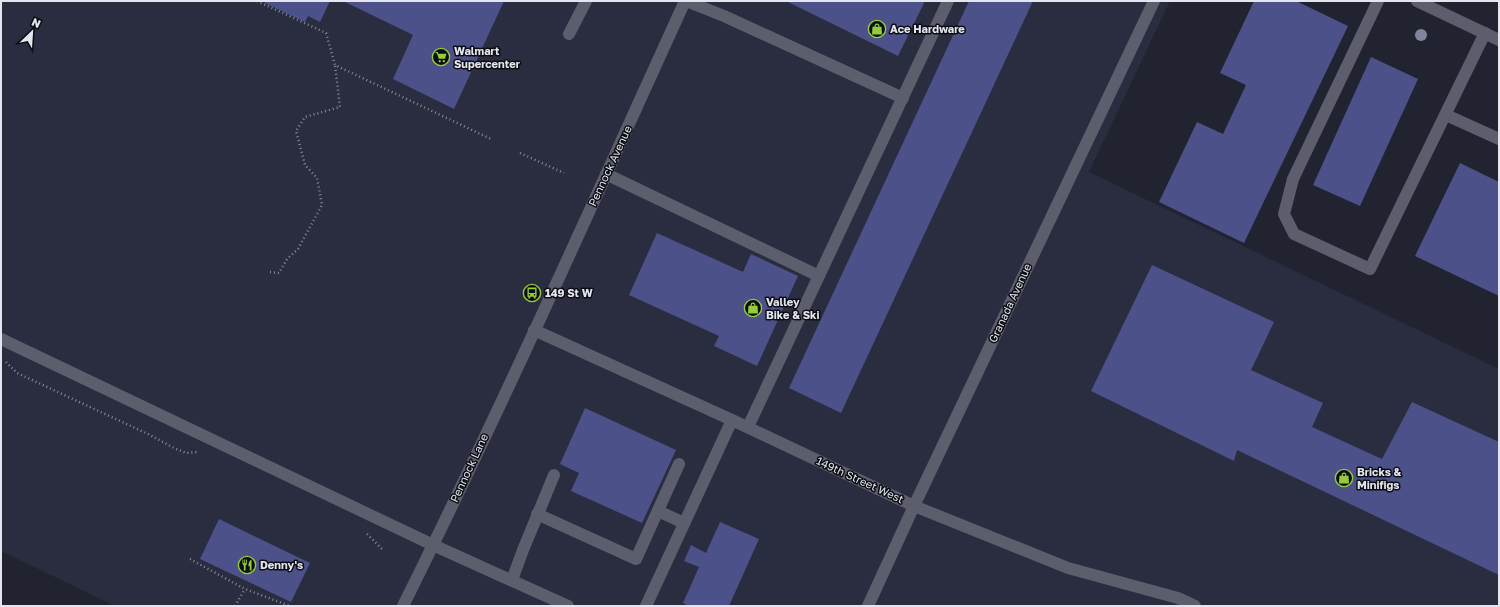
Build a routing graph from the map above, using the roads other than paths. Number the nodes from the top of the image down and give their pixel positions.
1 (586, 1) edge
2 (686, 1) edge
3 (948, 1) edge
4 (1154, 1) edge
5 (1378, 1) edge
6 (1422, 2) edge
7 (1485, 33) junction
8 (569, 34) dead end
9 (1498, 38) edge
10 (903, 98) junction
11 (1446, 115) junction
12 (1499, 139) edge
13 (606, 174) junction
14 (819, 276) junction
15 (534, 330) junction
16 (1, 339) edge
17 (732, 420) junction
18 (748, 427) junction
19 (679, 464) dead end
20 (554, 475) dead end
21 (914, 506) junction
22 (658, 512) junction
23 (537, 514) junction
24 (684, 523) junction
25 (434, 544) junction
26 (512, 580) junction
27 (403, 606) edge
28 (568, 606) edge
29 (646, 606) edge
30 (868, 606) edge
31 (1195, 606) edge

1 - 8 street
2 - 10 street
2 - 13 street, Pennock Avenue
3 - 10 street
4 - 21 street, Granada Avenue
5 - 11 street
6 - 7 street
7 - 9 street
7 - 11 street
10 - 14 street
11 - 12 street
13 - 14 street
13 - 15 street, Pennock Avenue
14 - 18 street
15 - 17 street, 149th Street West
15 - 25 street, Pennock Lane
16 - 25 street
17 - 18 street, 149th Street West
17 - 24 street
18 - 21 street, 149th Street West
19 - 22 street
20 - 23 street
21 - 30 street, Granada Avenue
21 - 31 street, 149th Street West
22 - 23 street
22 - 24 street
23 - 26 street
24 - 29 street
25 - 26 street
25 - 27 street, Pennock Lane
26 - 28 street

